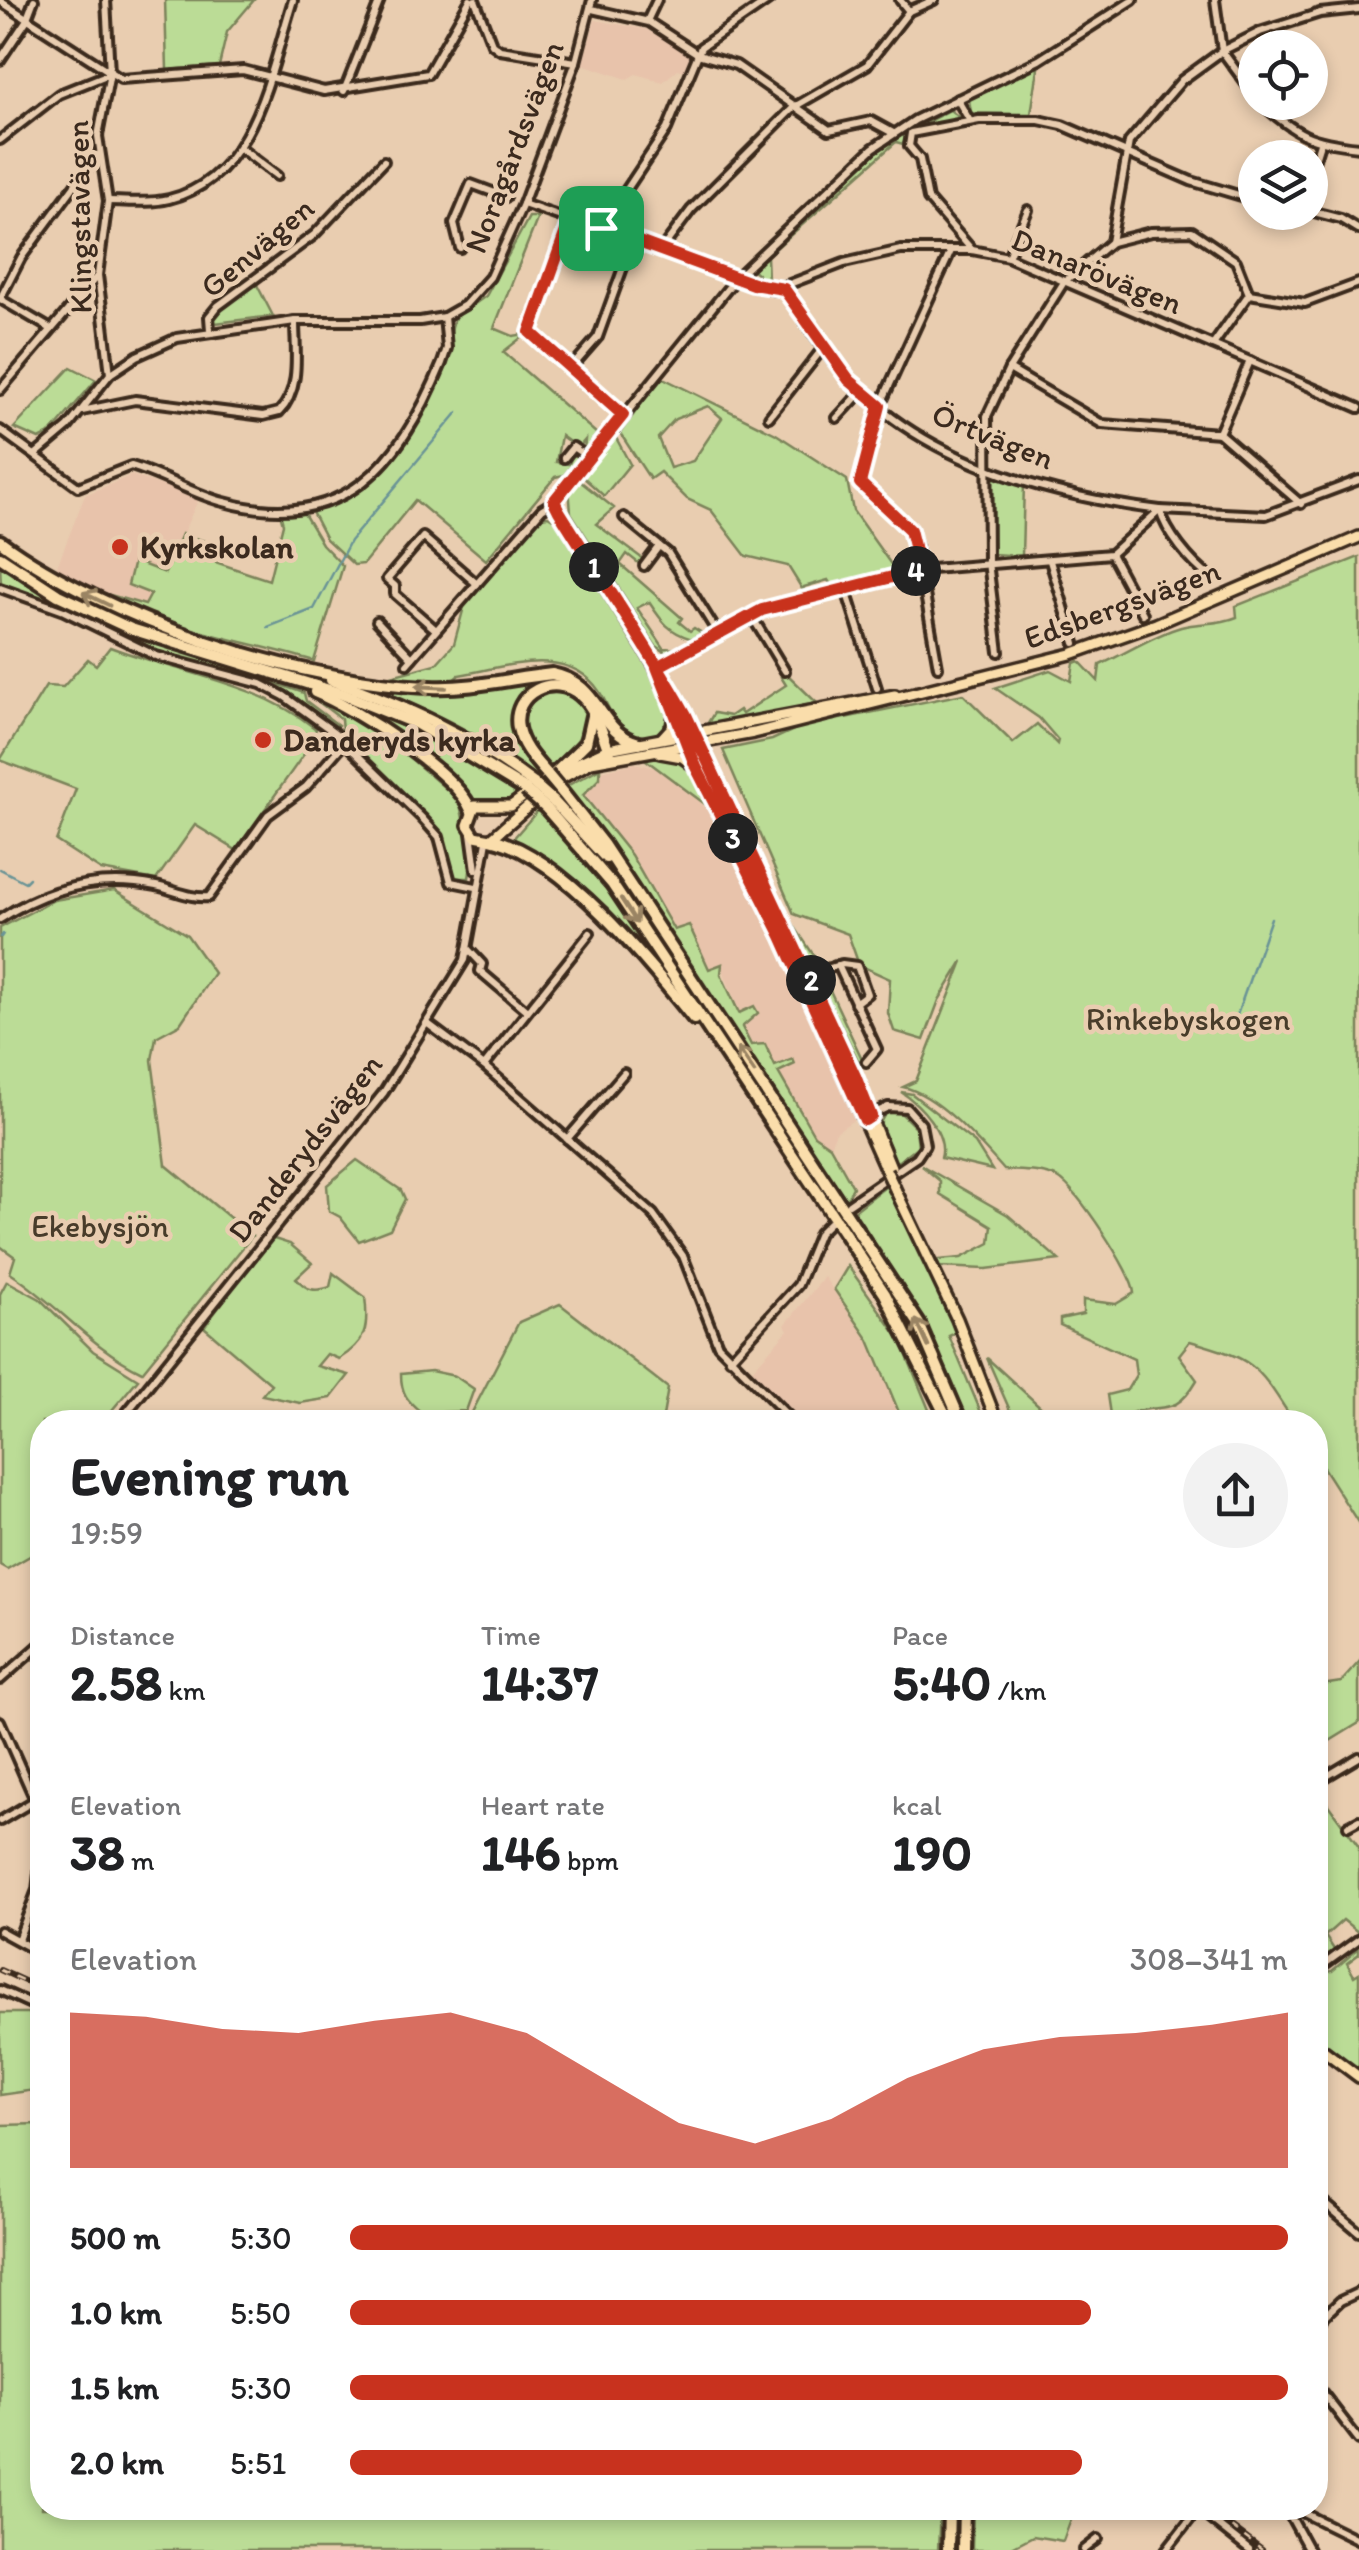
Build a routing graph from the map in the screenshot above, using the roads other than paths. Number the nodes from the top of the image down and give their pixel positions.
1 (34, 0) edge
2 (106, 0) edge
3 (293, 0) edge
4 (380, 0) edge
5 (472, 0) edge
6 (656, 0) edge
7 (769, 0) edge
8 (900, 0) edge
9 (934, 0) edge
10 (1134, 0) edge
11 (1216, 0) edge
12 (0, 1) edge
13 (592, 4) edge
14 (1359, 9) edge
15 (909, 11) junction
16 (26, 21) junction
17 (646, 21) junction
18 (1222, 50) junction
19 (698, 54) junction
20 (0, 60) edge
21 (576, 62) junction
22 (1238, 72) edge
23 (110, 73) junction
24 (268, 74) junction
25 (344, 90) junction
26 (957, 100) junction
27 (794, 107) junction
28 (1280, 120) edge
29 (970, 121) junction
30 (892, 133) junction
31 (0, 140) edge
32 (1313, 140) edge
33 (1328, 144) edge
34 (1359, 147) edge
35 (240, 148) junction
36 (98, 154) junction
37 (1128, 155) junction
38 (384, 161) dead end
39 (277, 176) dead end
40 (1238, 196) edge
41 (506, 197) dead end
42 (108, 202) junction
43 (523, 204) junction
44 (1028, 210) dead end
45 (1328, 216) edge
46 (571, 217) junction
47 (601, 228) junction
48 (1359, 230) edge
49 (633, 240) junction
50 (1110, 242) junction
51 (460, 248) dead end
52 (662, 250) junction
53 (972, 250) junction
54 (951, 251) junction
55 (1008, 257) junction
56 (98, 275) junction
57 (737, 277) junction
58 (1064, 282) junction
59 (1359, 283) edge
60 (784, 289) junction
61 (1249, 294) junction
62 (0, 299) edge
63 (444, 317) junction
64 (295, 321) junction
65 (51, 329) junction
66 (210, 330) junction
67 (1213, 345) junction
68 (823, 348) junction
69 (1250, 361) junction
70 (570, 369) junction
71 (1009, 369) junction
72 (110, 374) junction
73 (0, 390) edge
74 (862, 391) junction
75 (880, 406) junction
76 (1359, 408) edge
77 (82, 411) junction
78 (623, 415) junction
79 (769, 417) dead end
80 (837, 418) dead end
81 (0, 430) edge
82 (1219, 433) junction
83 (8, 436) junction
84 (0, 444) edge
85 (36, 454) junction
86 (586, 456) junction
87 (564, 458) dead end
88 (987, 468) junction
89 (1359, 480) edge
90 (554, 501) junction
91 (1300, 504) junction
92 (1160, 510) junction
93 (624, 517) dead end
94 (1359, 538) edge
95 (0, 542) edge
96 (659, 546) junction
97 (1111, 554) junction
98 (0, 557) edge
99 (1050, 560) junction
100 (988, 562) junction
101 (644, 566) dead end
102 (920, 570) junction
103 (1210, 576) dead end
104 (477, 584) junction
105 (845, 587) junction
106 (0, 588) edge
107 (1143, 614) dead end
108 (752, 615) junction
109 (378, 621) dead end
110 (436, 630) junction
111 (716, 632) junction
112 (1075, 643) dead end
113 (182, 645) junction
114 (999, 652) dead end
115 (254, 653) junction
116 (657, 667) junction
117 (938, 667) dead end
118 (785, 671) dead end
119 (877, 688) dead end
120 (895, 695) junction
121 (589, 705) junction
122 (675, 708) junction
123 (604, 714) junction
124 (660, 739) junction
125 (693, 740) junction
126 (724, 740) junction
127 (345, 742) junction
128 (638, 748) junction
129 (612, 753) junction
130 (696, 767) junction
131 (550, 774) junction
132 (718, 784) junction
133 (530, 787) junction
134 (554, 800) junction
135 (495, 806) junction
136 (471, 810) junction
137 (726, 814) junction
138 (471, 832) junction
139 (493, 837) junction
140 (476, 883) junction
141 (0, 918) edge
142 (590, 933) dead end
143 (786, 934) junction
144 (468, 950) junction
145 (838, 965) junction
146 (809, 975) junction
147 (855, 1003) junction
148 (527, 1010) junction
149 (820, 1010) junction
150 (428, 1024) junction
151 (866, 1062) dead end
152 (484, 1066) junction
153 (624, 1072) dead end
154 (868, 1118) junction
155 (567, 1138) junction
156 (848, 1204) dead end
157 (834, 1224) junction
158 (730, 1359) junction
159 (129, 1410) edge
160 (782, 1410) edge
161 (942, 1410) edge
162 (956, 1410) edge
163 (992, 1410) edge
164 (30, 1656) edge
165 (0, 1680) edge
166 (0, 1722) edge
167 (1359, 1758) edge
168 (1328, 1776) edge
169 (30, 1782) edge
170 (30, 1803) edge
171 (1359, 1820) edge
172 (0, 1821) edge
173 (1348, 1826) dead end
174 (30, 1908) edge
175 (0, 1931) edge
176 (1359, 1939) edge
177 (18, 1940) junction
178 (30, 1947) edge
179 (1328, 1962) edge
180 (0, 1990) edge
181 (30, 2004) edge
182 (1328, 2054) edge
183 (1359, 2077) edge
184 (1328, 2205) edge
185 (1359, 2232) edge
186 (1359, 2292) edge
187 (1328, 2313) edge
188 (1328, 2401) edge
189 (1359, 2440) edge
190 (949, 2520) edge
191 (964, 2520) edge
192 (1188, 2520) edge
193 (1212, 2520) edge
194 (1295, 2520) edge
195 (1316, 2520) edge
196 (1098, 2539) dead end
197 (1359, 2540) edge
198 (948, 2550) edge
199 (963, 2550) edge
200 (1084, 2550) edge
201 (1166, 2550) edge
202 (1249, 2550) edge
203 (1309, 2550) edge

1 - 16 street
2 - 23 street, Klingstavägen
3 - 24 street
4 - 25 street
5 - 21 street
5 - 25 street
6 - 17 street
7 - 19 street
8 - 15 street
9 - 15 street
10 - 26 street
11 - 18 street
12 - 16 street
13 - 17 street
13 - 21 street, Noragårdsvägen
14 - 18 street
15 - 27 street
16 - 20 street
16 - 23 street
17 - 19 street
18 - 22 street
18 - 37 street
19 - 27 street
19 - 47 street
21 - 43 street, Noragårdsvägen
23 - 24 street
23 - 31 street
23 - 36 street, Klingstavägen
24 - 25 street
24 - 35 street
26 - 29 street
26 - 30 street
27 - 30 street
27 - 52 street
28 - 32 street
29 - 37 street
29 - 53 street
30 - 57 street
33 - 34 street
35 - 39 street
35 - 42 street
36 - 42 street, Klingstavägen
36 - 62 street
37 - 40 street
37 - 50 street
38 - 66 street, Genvägen
41 - 51 street
42 - 56 street, Klingstavägen
43 - 46 street
43 - 63 street, Noragårdsvägen
44 - 55 street
45 - 48 street
46 - 47 street
46 - 70 street
47 - 49 street
49 - 52 street
49 - 70 street
50 - 58 street
50 - 61 street
52 - 57 street
53 - 54 street, Danarövägen
53 - 55 street, Danarövägen
54 - 60 street, Danarövägen
54 - 75 street
55 - 58 street, Danarövägen
56 - 65 street
56 - 72 street, Klingstavägen
57 - 60 street
57 - 78 street
58 - 67 street, Danarövägen
58 - 71 street
59 - 61 street
60 - 68 street, Örtvägen
61 - 67 street
62 - 65 street
63 - 64 street
63 - 85 street
64 - 66 street
64 - 77 street
65 - 73 street
66 - 72 street
67 - 69 street, Danarövägen
68 - 74 street, Örtvägen
68 - 79 street
69 - 76 street, Danarövägen
69 - 82 street
70 - 78 street
71 - 82 street
71 - 88 street
72 - 77 street
74 - 75 street, Örtvägen
74 - 80 street
75 - 88 street, Örtvägen
75 - 102 street
77 - 85 street
78 - 86 street
81 - 83 street
82 - 91 street
83 - 84 street
83 - 85 street
86 - 87 street
86 - 90 street
88 - 92 street, Örtvägen
88 - 100 street
89 - 91 street, Örtvägen
90 - 104 street
90 - 116 street
91 - 92 street, Örtvägen
92 - 97 street
92 - 103 street
93 - 96 street
94 - 120 main road, Edsbergsvägen
115 -> 95 highway
96 - 101 street
96 - 111 street
97 - 99 street
97 - 107 street
98 - 113 highway
99 - 100 street
99 - 112 street
100 - 102 street
100 - 114 street
102 - 105 street
102 - 117 street
104 - 110 street
104 - 110 street
105 - 108 street
105 - 119 street
106 - 127 street
108 - 111 street
108 - 118 street
109 - 110 street
111 - 116 street
113 - 133 highway
113 - 136 highway
123 -> 115 highway
115 - 133 highway
116 - 122 street
116 - 125 street
120 - 125 main road, Edsbergsvägen
120 - 126 main road, Edsbergsvägen
121 - 129 highway
121 - 131 highway
121 - 131 highway
122 - 124 main road
122 - 125 street
123 - 128 highway
123 - 129 highway
124 - 125 main road
124 - 128 main road
125 - 126 main road, Edsbergsvägen
125 - 128 main road
125 - 130 main road
125 - 132 main road
126 - 132 main road
127 - 140 street
127 - 141 street
128 - 129 main road
128 - 130 main road
129 - 131 main road
129 - 139 main road
130 - 137 main road
131 - 134 highway, bridge
131 - 135 main road
132 - 137 main road
133 - 134 highway, bridge
134 -> 157 highway
162 -> 134 highway
135 - 136 main road
135 - 139 main road
136 - 138 main road
137 - 143 main road
138 - 139 main road
138 - 140 street, Danderydsvägen
139 - 140 street, Danderydsvägen
139 - 157 highway
140 - 144 street, Danderydsvägen
142 - 148 street
143 - 146 main road
143 - 149 main road
144 - 148 street
144 - 150 street, Danderydsvägen
145 - 146 street
145 - 147 street
145 - 147 street
146 - 149 main road
147 - 151 street
148 - 152 street
149 - 154 main road
150 - 152 street
150 - 159 street, Danderydsvägen
152 - 155 street
153 - 155 street
154 - 156 street
154 - 163 main road, bridge
155 - 158 street
157 - 158 street
157 - 161 highway
158 - 160 street
164 - 165 street
166 - 169 street
167 - 168 street
170 - 172 street
171 - 173 street
174 - 177 street
175 - 177 street
176 - 179 street
177 - 178 street
180 - 181 street
182 - 183 main road
184 - 185 street
186 - 187 street
188 - 189 street
190 - 198 highway
191 - 199 highway
192 - 201 street
193 - 202 street
194 - 203 street
195 - 197 street
196 - 200 street

